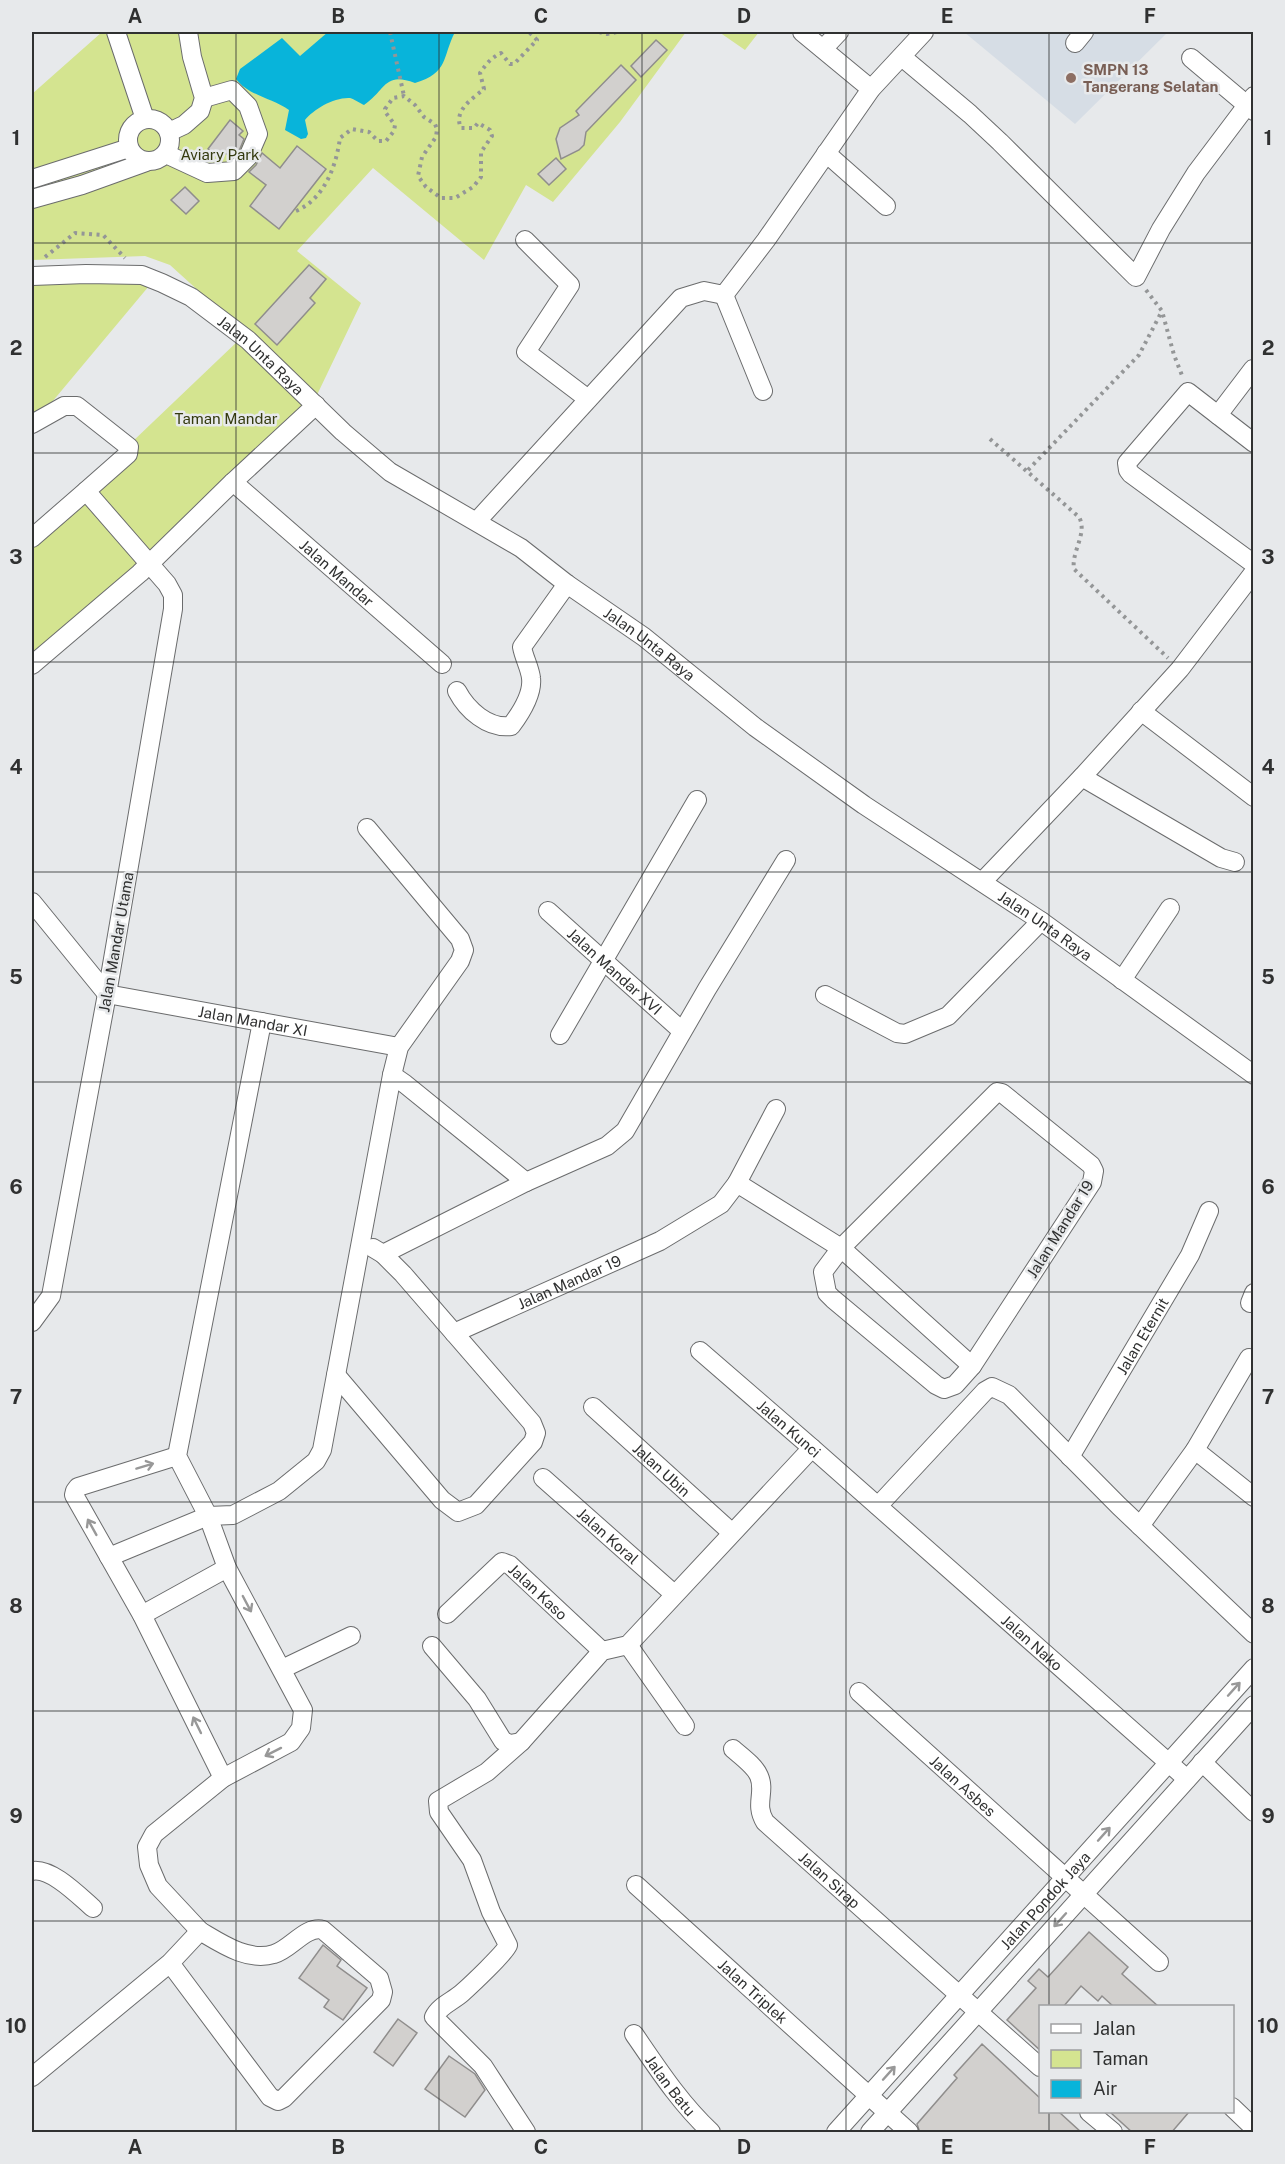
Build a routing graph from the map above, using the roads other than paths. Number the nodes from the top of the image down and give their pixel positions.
1 (116, 32) edge
2 (188, 32) edge
3 (802, 32) edge
4 (839, 32) edge
5 (924, 32) edge
6 (824, 49) junction
7 (902, 57) junction
8 (1191, 58) dead end
9 (871, 89) junction
10 (204, 98) junction
11 (1251, 104) edge
12 (145, 119) junction
13 (169, 132) junction
14 (129, 148) junction
15 (826, 153) junction
16 (166, 154) junction
17 (146, 162) junction
18 (32, 179) edge
19 (32, 199) edge
20 (886, 206) dead end
21 (525, 240) dead end
22 (36, 269) edge
23 (724, 295) junction
24 (1253, 369) edge
25 (763, 391) dead end
26 (588, 399) junction
27 (316, 405) junction
28 (1218, 415) junction
29 (32, 424) edge
30 (1254, 443) edge
31 (233, 482) junction
32 (86, 491) junction
33 (477, 521) junction
34 (32, 538) edge
35 (150, 563) junction
36 (1254, 564) edge
37 (1254, 572) edge
38 (567, 584) junction
39 (442, 664) dead end
40 (32, 665) edge
41 (457, 691) dead end
42 (1141, 711) junction
43 (1082, 777) junction
44 (1254, 797) edge
45 (697, 800) dead end
46 (367, 828) dead end
47 (786, 860) dead end
48 (1235, 862) dead end
49 (982, 882) junction
50 (32, 902) edge
51 (1170, 908) dead end
52 (548, 911) dead end
53 (1041, 921) junction
54 (605, 960) junction
55 (1122, 980) junction
56 (107, 994) junction
57 (825, 994) dead end
58 (262, 1022) junction
59 (682, 1031) junction
60 (560, 1035) dead end
61 (399, 1047) junction
62 (1254, 1075) edge
63 (392, 1076) junction
64 (776, 1109) dead end
65 (526, 1182) junction
66 (737, 1183) junction
67 (1209, 1211) dead end
68 (361, 1242) junction
69 (841, 1248) junction
70 (383, 1254) junction
71 (32, 1322) edge
72 (454, 1333) junction
73 (700, 1352) dead end
74 (1249, 1358) dead end
75 (972, 1366) junction
76 (336, 1375) junction
77 (593, 1407) dead end
78 (813, 1448) junction
79 (1195, 1450) junction
80 (177, 1456) junction
81 (1070, 1457) junction
82 (543, 1478) dead end
83 (1254, 1497) edge
84 (878, 1506) junction
85 (208, 1516) junction
86 (1140, 1526) junction
87 (731, 1532) junction
88 (109, 1557) junction
89 (227, 1568) junction
90 (674, 1594) junction
91 (447, 1614) dead end
92 (141, 1615) junction
93 (1254, 1634) edge
94 (351, 1636) dead end
95 (628, 1645) junction
96 (432, 1646) dead end
97 (602, 1651) junction
98 (1254, 1668) edge
99 (282, 1669) junction
100 (859, 1692) dead end
101 (1254, 1705) edge
102 (685, 1726) dead end
103 (521, 1742) junction
104 (733, 1749) dead end
105 (1203, 1762) junction
106 (1168, 1763) junction
107 (223, 1778) junction
108 (1187, 1779) junction
109 (1254, 1812) edge
110 (32, 1871) edge
111 (1064, 1879) junction
112 (636, 1885) dead end
113 (1083, 1895) junction
114 (93, 1908) dead end
115 (201, 1931) junction
116 (1159, 1962) dead end
117 (170, 1963) junction
118 (960, 1995) junction
119 (979, 2011) junction
120 (634, 2034) dead end
121 (1039, 2065) edge
122 (32, 2077) edge
123 (870, 2095) junction
124 (1234, 2108) edge
125 (887, 2113) junction
126 (1090, 2113) edge
127 (1254, 2128) edge
128 (526, 2133) edge
129 (711, 2133) edge
130 (836, 2133) edge
131 (870, 2133) edge
132 (909, 2133) edge
133 (1113, 2133) edge

1 - 12 street
2 - 10 street
3 - 6 street
4 - 6 street
5 - 7 street
6 - 9 street
7 - 9 street
7 - 11 street
8 - 11 street
9 - 15 street
10 - 13 street
10 - 16 street
12 - 13 street
12 - 14 street
13 - 16 street
14 - 17 street
14 - 18 street
15 - 20 street
15 - 23 street
16 - 17 street
17 - 19 street
21 - 26 street
22 - 27 street, Jalan Unta Raya
23 - 25 street
23 - 26 street
24 - 28 street
26 - 33 street
27 - 31 street
27 - 33 street, Jalan Unta Raya
28 - 30 street
28 - 36 street
29 - 32 street
31 - 35 street
31 - 39 street, Jalan Mandar
32 - 34 street
32 - 35 street, Jalan Mandar Utama
33 - 38 street, Jalan Unta Raya
35 - 40 street
35 - 56 street, Jalan Mandar Utama
37 - 42 street
38 - 41 street
38 - 49 street, Jalan Unta Raya
42 - 43 street
42 - 44 street
43 - 48 street
43 - 49 street
45 - 54 street
46 - 61 street
47 - 59 street
49 - 53 street, Jalan Unta Raya
50 - 56 street
51 - 55 street
52 - 54 street, Jalan Mandar XVI
53 - 55 street, Jalan Unta Raya
53 - 57 street
54 - 59 street, Jalan Mandar XVI
54 - 60 street
55 - 62 street, Jalan Unta Raya
56 - 58 street, Jalan Mandar XI
56 - 71 street, Jalan Mandar Utama
58 - 61 street, Jalan Mandar XI
58 - 80 street
59 - 65 street
61 - 63 street
63 - 65 street
63 - 68 street
64 - 66 street, Jalan Mandar 19
65 - 70 street
66 - 69 street
66 - 72 street, Jalan Mandar 19
67 - 81 street, Jalan Eternit
68 - 70 street
68 - 76 street
69 - 75 street
69 - 75 street, Jalan Mandar 19
69 - 75 street, Jalan Mandar 19
70 - 72 street
72 - 76 street
73 - 78 street, Jalan Kunci
74 - 79 street
76 - 85 street
77 - 87 street, Jalan Ubin
78 - 84 street, Jalan Kunci
78 - 87 street
79 - 83 street
79 - 86 street
80 - 85 street
88 -> 80 street
81 - 84 street
81 - 86 street
82 - 90 street, Jalan Koral
84 - 106 street, Jalan Nako
85 - 88 street
85 - 89 street
86 - 93 street
87 - 90 street
88 - 92 street
89 - 92 street
89 -> 99 street
90 - 95 street
91 - 97 street, Jalan Kaso
107 -> 92 street
94 - 99 street
95 - 97 street
95 - 102 street
96 - 103 street
97 - 103 street
106 -> 98 street, Jalan Pondok Jaya
99 -> 107 street
100 - 111 street, Jalan Asbes
101 - 105 street, Jalan Pondok Jaya
103 - 128 street
104 - 118 street, Jalan Sirap
105 - 108 street, Jalan Pondok Jaya
105 - 109 street
106 - 108 street, Jalan Nako
111 -> 106 street, Jalan Pondok Jaya
107 - 115 street
108 - 113 street, Jalan Pondok Jaya
110 - 114 street
111 - 113 street, Jalan Asbes
111 - 118 street, Jalan Pondok Jaya
112 - 123 street, Jalan Triplek
113 - 116 street, Jalan Asbes
113 -> 119 street, Jalan Pondok Jaya
115 - 117 street
115 - 117 street
117 - 122 street
118 - 119 street, Jalan Sirap
123 -> 118 street, Jalan Pondok Jaya
119 - 121 street, Jalan Sirap
119 - 125 street, Jalan Pondok Jaya
120 - 129 street, Jalan Batu
123 - 125 street, Jalan Triplek
123 - 130 street, Jalan Pondok Jaya
124 - 127 street
125 - 131 street, Jalan Pondok Jaya
125 - 132 street, Jalan Triplek
126 - 133 street

